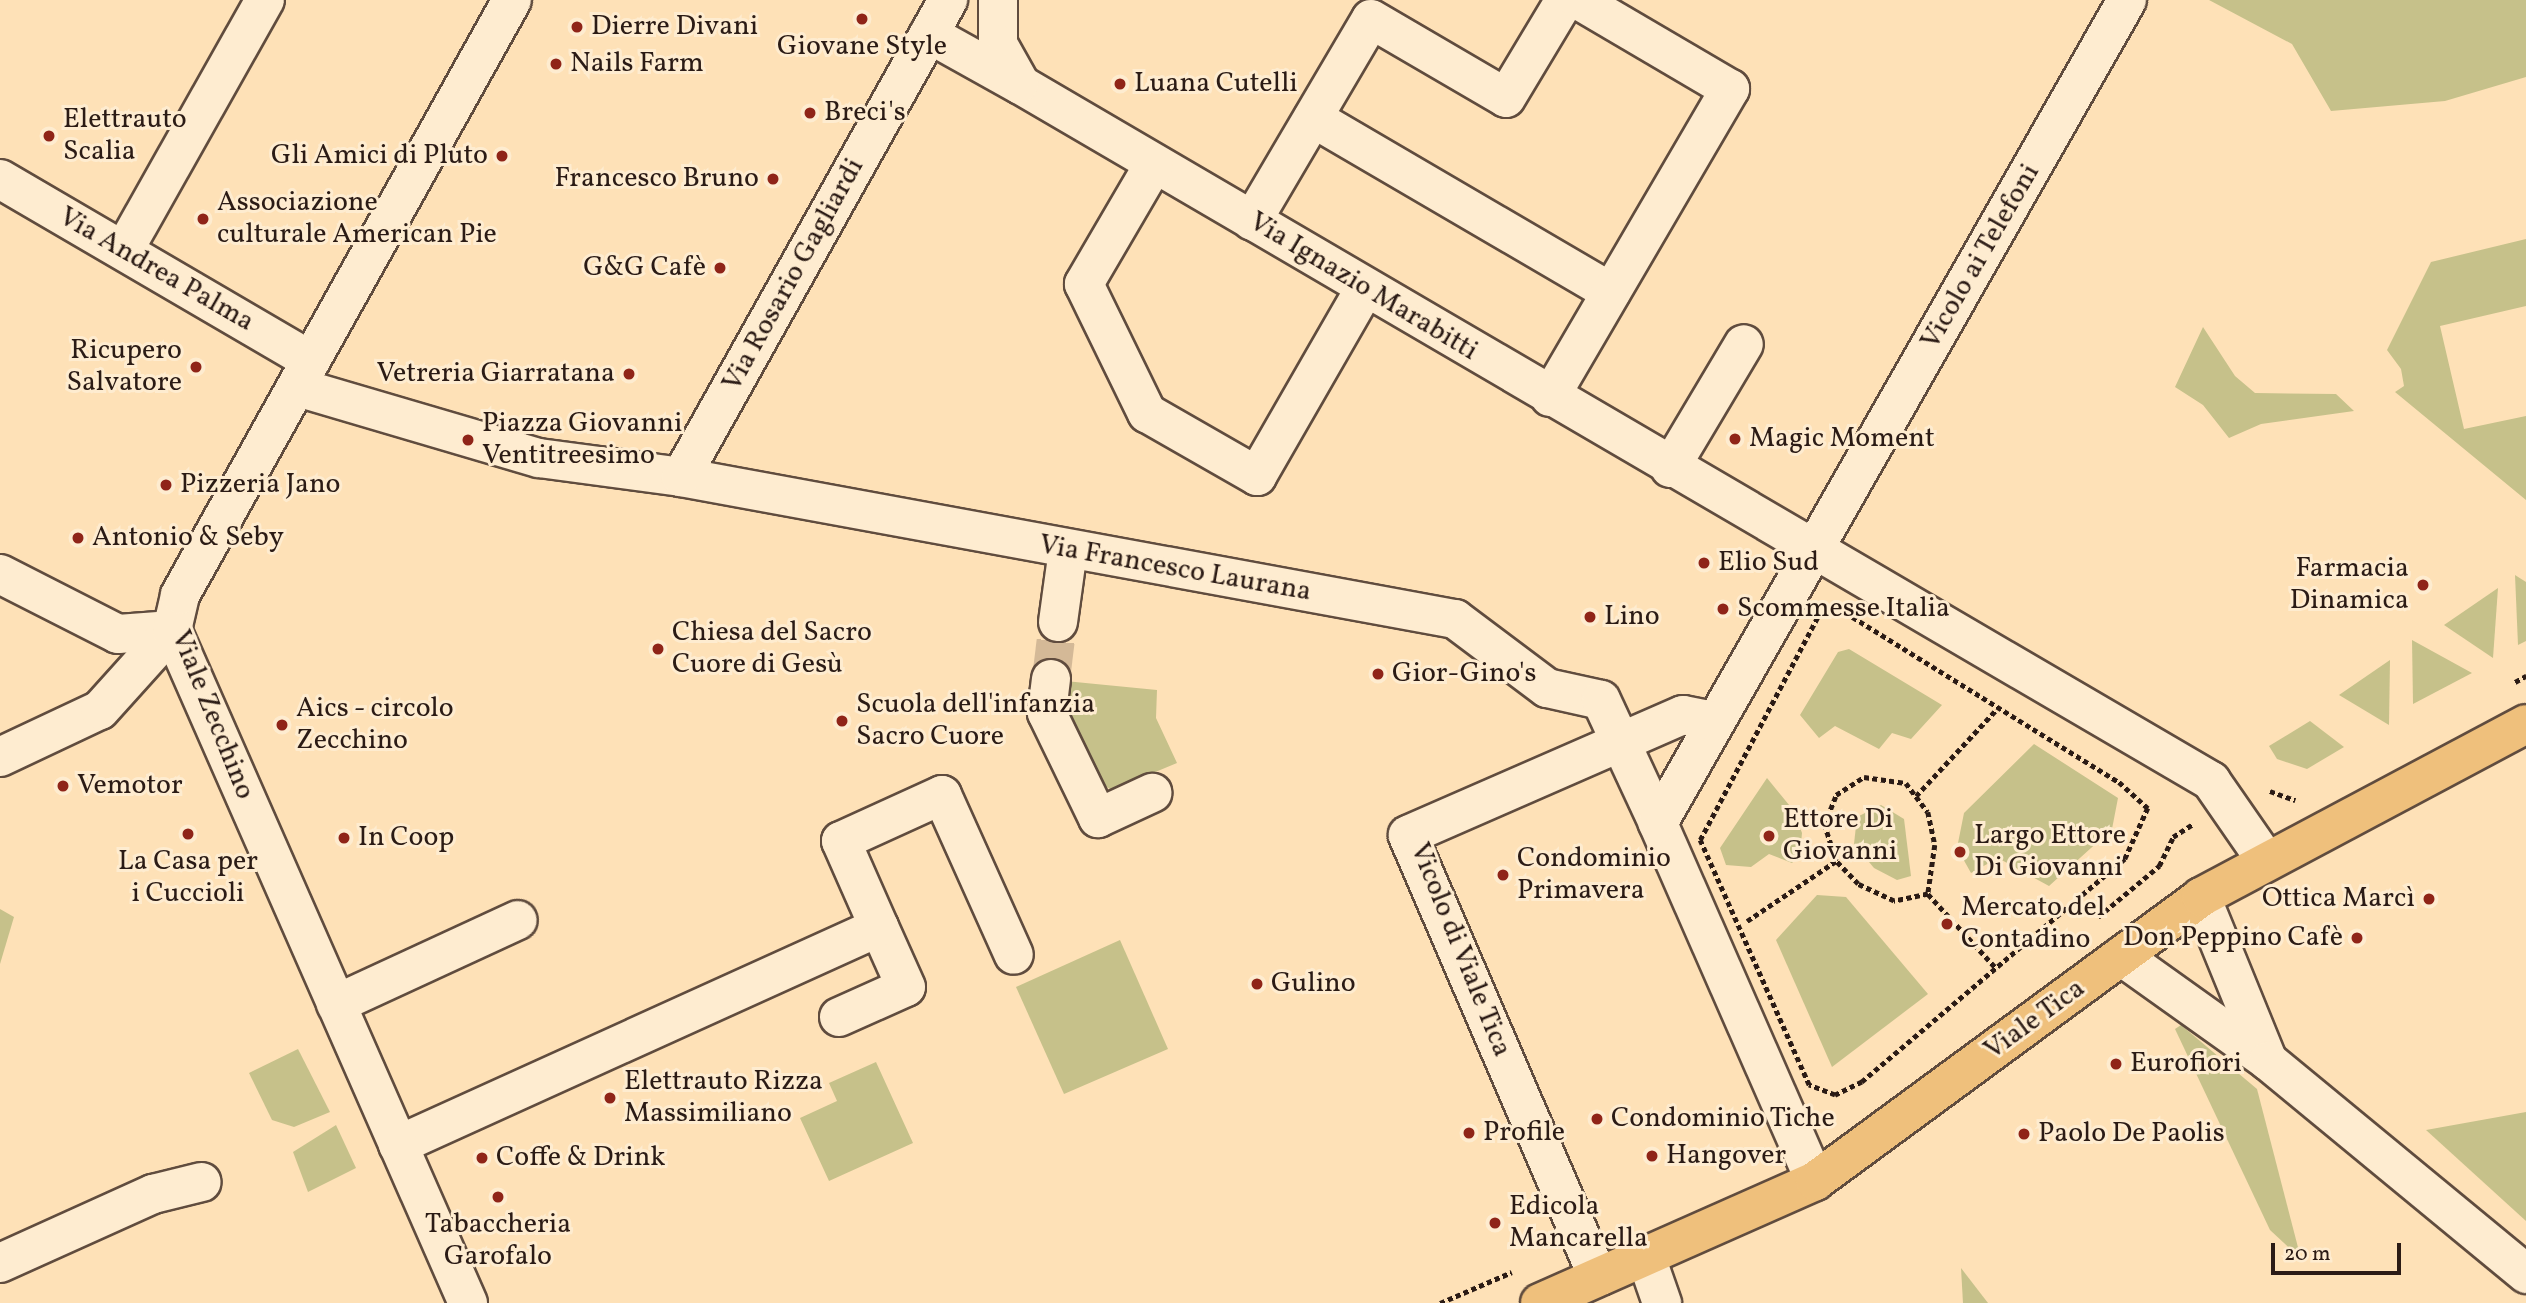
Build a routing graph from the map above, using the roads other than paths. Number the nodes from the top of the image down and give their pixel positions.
1 (265, 0) edge
2 (512, 0) edge
3 (948, 0) edge
4 (998, 0) edge
5 (1565, 0) edge
6 (1578, 0) edge
7 (2127, 0) edge
8 (929, 34) junction
9 (1021, 85) junction
10 (1313, 118) junction
11 (1154, 164) junction
12 (0, 179) edge
13 (1252, 221) junction
14 (124, 250) junction
15 (1365, 288) junction
16 (1611, 292) junction
17 (1744, 344) dead end
18 (304, 374) junction
19 (1550, 397) junction
20 (1670, 468) junction
21 (681, 477) junction
22 (1799, 544) junction
23 (1068, 550) junction
24 (0, 574) edge
25 (1058, 622) tunnel mouth
26 (172, 630) junction
27 (1051, 679) tunnel mouth
28 (1601, 700) junction
29 (1698, 718) junction
30 (2526, 724) edge
31 (1621, 743) junction
32 (0, 757) edge
33 (1152, 793) dead end
34 (1658, 823) junction
35 (2265, 859) junction
36 (2201, 897) junction
37 (518, 920) dead end
38 (879, 927) junction
39 (1014, 955) dead end
40 (2121, 956) junction
41 (336, 1004) junction
42 (839, 1017) dead end
43 (2267, 1061) junction
44 (398, 1145) junction
45 (1815, 1181) junction
46 (202, 1182) dead end
47 (1646, 1256) junction
48 (0, 1263) edge
49 (2526, 1274) edge
50 (1598, 1278) junction
51 (468, 1303) edge
52 (1540, 1303) edge
53 (1662, 1303) edge

1 - 14 street
2 - 18 street, Viale Zecchino
3 - 8 street, Via Rosario Gagliardi
4 - 9 street, Via Ignazio Marabitti
5 - 10 street
6 - 16 street
7 - 22 street, Vicolo ai Telefoni
8 - 9 street
8 - 21 street, Via Rosario Gagliardi
9 - 11 street, Via Ignazio Marabitti
10 - 13 street
10 - 16 street
11 - 13 street, Via Ignazio Marabitti
11 - 15 street
12 - 14 street, Via Andrea Palma
13 - 15 street, Via Ignazio Marabitti
14 - 18 street, Via Andrea Palma
15 - 19 street, Via Ignazio Marabitti
16 - 19 street
17 - 20 street
18 - 21 street, Via Andrea Palma
18 - 26 street, Viale Zecchino
19 - 20 street, Via Ignazio Marabitti
20 - 22 street, Via Ignazio Marabitti
21 - 23 street, Via Francesco Laurana
22 - 29 street, Vicolo ai Telefoni
22 - 35 street, Via Ignazio Marabitti
23 - 25 street
23 - 28 street, Via Francesco Laurana
24 - 26 street
26 - 32 street
26 - 41 street, Viale Zecchino
27 - 33 street
28 - 29 street, Via Francesco Laurana
28 - 31 street
29 - 31 street
29 - 34 street, Vicolo ai Telefoni
30 - 35 main road, Viale Tica
31 - 34 street
31 - 50 street, Vicolo di Viale Tica
34 - 45 street
35 - 36 main road, Viale Tica
36 - 40 main road, Viale Tica
36 - 43 street
37 - 41 street
38 - 39 street
38 - 42 street
38 - 44 street
40 - 43 street
40 - 45 main road, Viale Tica
41 - 44 street, Viale Zecchino
43 - 49 street
44 - 51 street, Viale Zecchino
45 - 47 main road, Viale Tica
46 - 48 street
47 - 50 main road, Viale Tica
47 - 53 street
50 - 52 main road, Viale Tica

